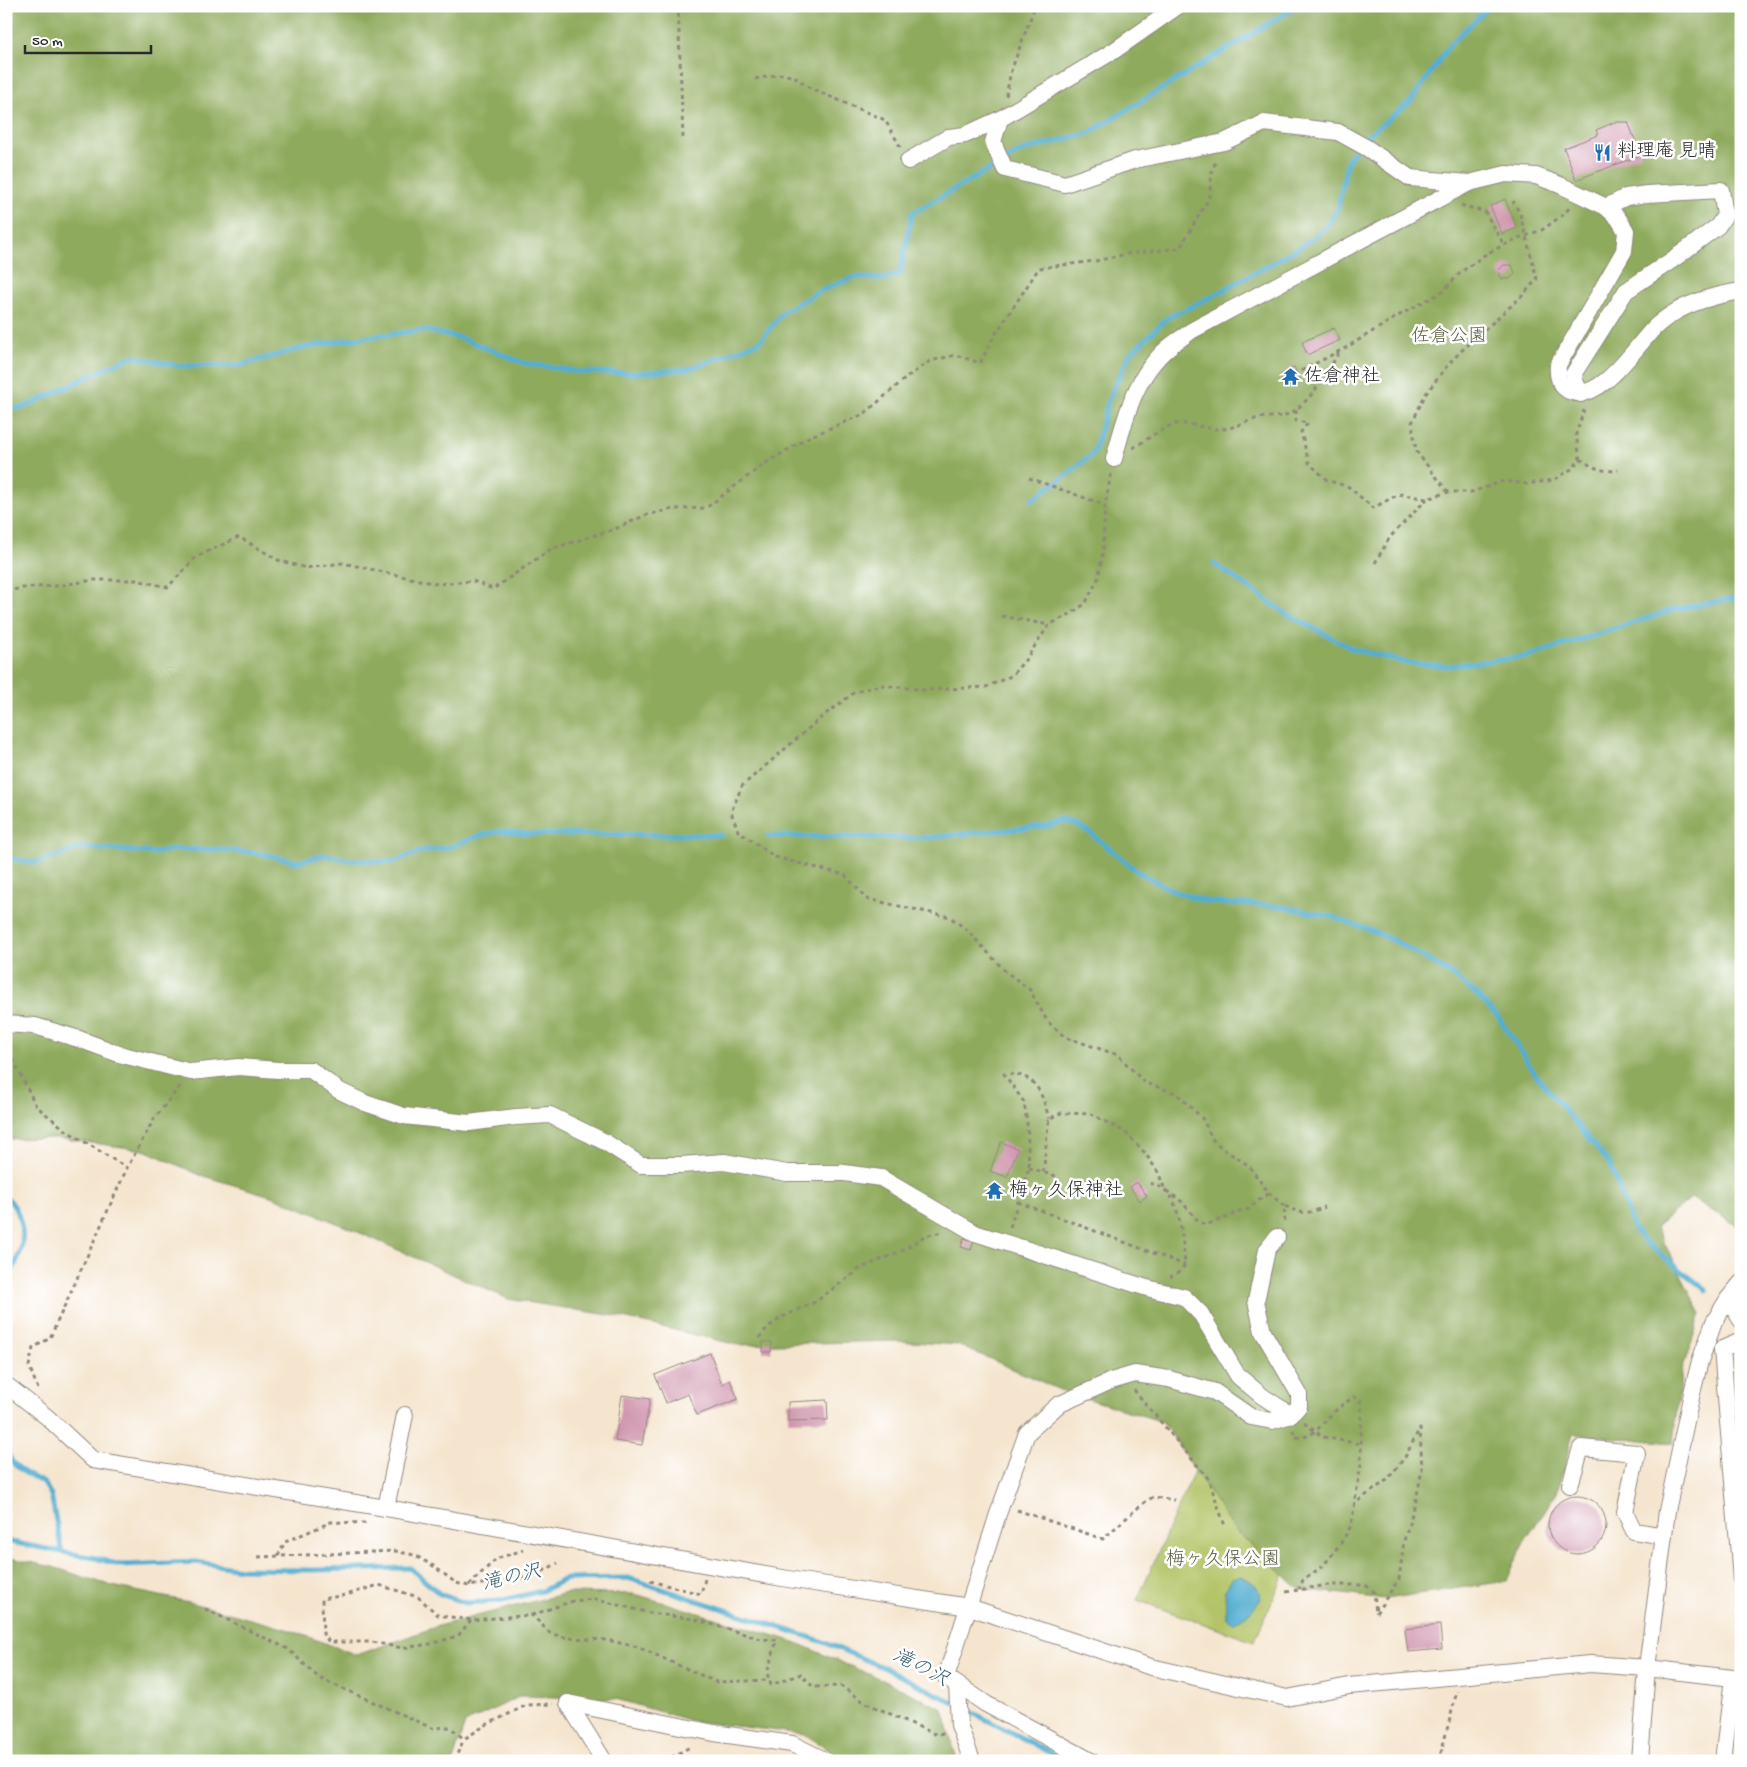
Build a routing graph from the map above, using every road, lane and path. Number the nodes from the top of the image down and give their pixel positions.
1 (678, 6) edge
2 (1034, 6) edge
3 (1178, 6) edge
4 (755, 79) dead end
5 (1000, 119) junction
6 (683, 138) dead end
7 (1224, 142) junction
8 (908, 161) joint
9 (1469, 183) junction
10 (1445, 196) junction
11 (1580, 196) junction
12 (1513, 201) dead end
13 (1606, 207) junction
14 (1526, 235) junction
15 (1504, 245) junction
16 (1741, 292) edge
17 (1339, 352) junction
18 (1301, 371) dead end
19 (1581, 394) junction
20 (1296, 410) junction
21 (1584, 410) dead end
22 (1114, 459) junction
23 (1580, 459) junction
24 (1618, 470) dead end
25 (1029, 478) dead end
26 (1448, 492) junction
27 (1427, 499) junction
28 (1105, 505) junction
29 (1375, 563) dead end
30 (6, 591) edge
31 (1002, 616) dead end
32 (1049, 625) junction
33 (6, 1024) edge
34 (6, 1045) edge
35 (191, 1072) junction
36 (1049, 1119) junction
37 (126, 1168) junction
38 (1029, 1168) junction
39 (1043, 1172) junction
40 (1059, 1177) dead end
41 (1150, 1183) dead end
42 (1165, 1190) junction
43 (1269, 1193) junction
44 (1018, 1202) junction
45 (1284, 1206) junction
46 (1325, 1207) dead end
47 (963, 1226) junction
48 (1277, 1237) joint
49 (1005, 1242) junction
50 (1185, 1265) junction
51 (1741, 1283) edge
52 (1147, 1288) junction
53 (1728, 1299) junction
54 (1741, 1320) edge
55 (759, 1338) dead end
56 (1741, 1341) edge
57 (1124, 1377) junction
58 (6, 1387) edge
59 (404, 1415) dead end
60 (1291, 1415) junction
61 (47, 1417) junction
62 (1316, 1432) junction
63 (1361, 1444) junction
64 (1570, 1485) dead end
65 (1175, 1500) dead end
66 (1354, 1504) junction
67 (1002, 1505) junction
68 (380, 1507) junction
69 (1225, 1526) dead end
70 (1664, 1536) junction
71 (528, 1548) dead end
72 (278, 1556) junction
73 (258, 1557) dead end
74 (558, 1563) dead end
75 (710, 1564) junction
76 (1741, 1579) edge
77 (650, 1581) dead end
78 (469, 1586) junction
79 (1299, 1589) junction
80 (1286, 1592) dead end
81 (969, 1606) junction
82 (205, 1609) dead end
83 (532, 1615) junction
84 (471, 1620) junction
85 (1647, 1668) junction
86 (1460, 1676) junction
87 (1737, 1678) edge
88 (769, 1680) junction
89 (958, 1689) junction
90 (568, 1704) junction
91 (959, 1721) junction
92 (714, 1733) junction
93 (464, 1739) junction
94 (454, 1761) edge
95 (604, 1761) edge
96 (664, 1761) edge
97 (826, 1761) edge
98 (972, 1761) edge
99 (1091, 1761) edge
100 (1439, 1761) edge
101 (1640, 1761) edge
102 (1723, 1761) edge

1 - 6 path
2 - 5 path
3 - 5 street
4 - 8 path
5 - 7 street
5 - 8 street
7 - 9 street
7 - 30 path
9 - 10 street
9 - 11 street
10 - 15 path
10 - 22 street
11 - 13 street
11 - 14 path
12 - 14 path
13 - 19 street
13 - 19 street
14 - 15 path
14 - 26 path
15 - 17 path
16 - 19 street
17 - 18 path
17 - 20 path
20 - 22 path
20 - 27 path
21 - 23 path
22 - 28 path
23 - 24 path
23 - 26 path
25 - 28 path
26 - 27 path
27 - 29 path
28 - 32 path
31 - 32 path
32 - 43 path
33 - 35 street
34 - 37 path
35 - 37 path
35 - 47 street
36 - 38 path
36 - 39 path
36 - 42 path
37 - 61 path
38 - 39 path
38 - 44 path
39 - 40 path
41 - 42 path
42 - 43 path
42 - 50 path
43 - 45 path
44 - 49 path
44 - 50 path
45 - 46 path
45 - 48 path
47 - 49 street
47 - 55 path
48 - 60 street
49 - 52 street
50 - 52 path
51 - 53 street
52 - 60 street
53 - 54 street
53 - 70 street
56 - 76 street
57 - 60 street
57 - 67 street
57 - 69 path
58 - 61 street
59 - 68 street
60 - 62 path
60 - 62 path
61 - 68 street
62 - 63 path
62 - 63 path
63 - 66 path
64 - 70 street
65 - 67 path
66 - 79 path
66 - 79 path
67 - 81 street
68 - 72 path
68 - 75 street
70 - 85 street
71 - 78 path
72 - 73 path
72 - 78 path
74 - 78 path
75 - 77 path
75 - 81 street
79 - 80 path
81 - 86 street
81 - 89 street
82 - 93 path
83 - 84 path
83 - 88 path
83 - 88 path
84 - 84 path
85 - 86 street
85 - 87 street
85 - 101 street
86 - 100 path
87 - 102 street
88 - 91 path
89 - 91 street
89 - 99 street
90 - 92 street
90 - 93 path
90 - 95 street
91 - 98 street
92 - 96 path
92 - 97 street
93 - 94 path

